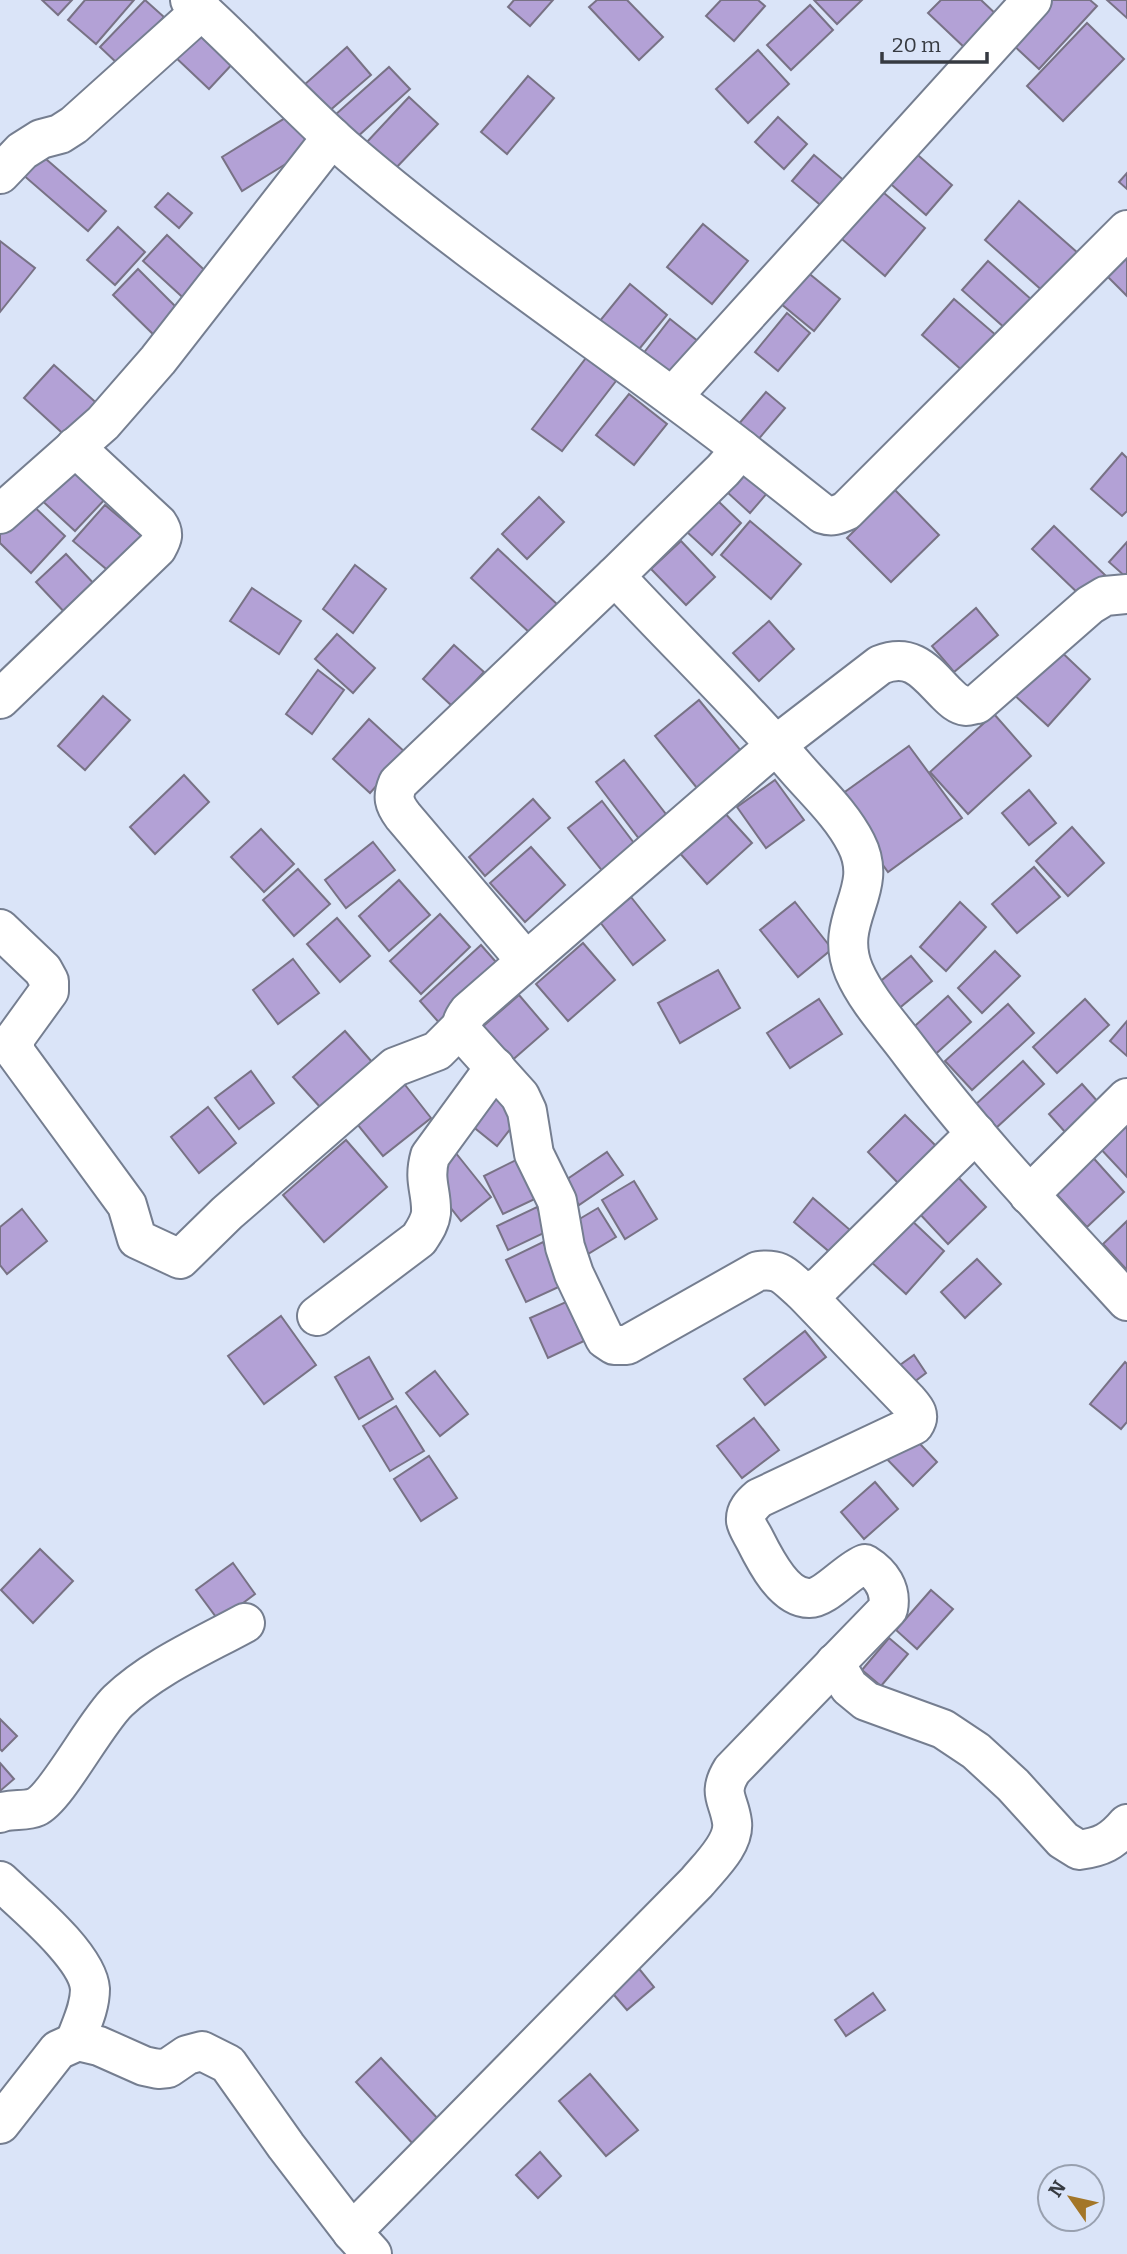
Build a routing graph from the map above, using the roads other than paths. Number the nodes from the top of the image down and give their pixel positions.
1 (1021, 4) edge
2 (196, 5) edge
3 (332, 136) junction
4 (0, 174) edge
5 (1127, 230) edge
6 (673, 396) junction
7 (75, 447) junction
8 (741, 449) junction
9 (0, 514) edge
10 (615, 576) junction
11 (1127, 594) edge
12 (0, 699) edge
13 (776, 745) junction
14 (0, 929) edge
15 (526, 961) junction
16 (461, 1027) junction
17 (495, 1067) junction
18 (1127, 1098) edge
19 (976, 1133) junction
20 (1029, 1195) junction
21 (802, 1291) junction
22 (1127, 1301) edge
23 (317, 1316) dead end
24 (245, 1623) dead end
25 (835, 1663) junction
26 (0, 1813) edge
27 (1127, 1824) edge
28 (0, 1881) edge
29 (75, 2042) junction
30 (0, 2124) edge
31 (362, 2243) edge

1 - 6 street
2 - 3 street
2 - 4 street
3 - 6 street
3 - 7 street
5 - 8 street
6 - 8 street
7 - 9 street
7 - 12 street
8 - 10 street
10 - 13 street
10 - 15 street
11 - 13 street
13 - 15 street
13 - 19 street
14 - 16 street
15 - 16 street
16 - 17 street
17 - 21 street
17 - 23 street
18 - 20 street
19 - 20 street
19 - 21 street
20 - 22 street
21 - 25 street
24 - 26 street
25 - 27 street
25 - 31 street
28 - 29 street
29 - 30 street
29 - 31 street

